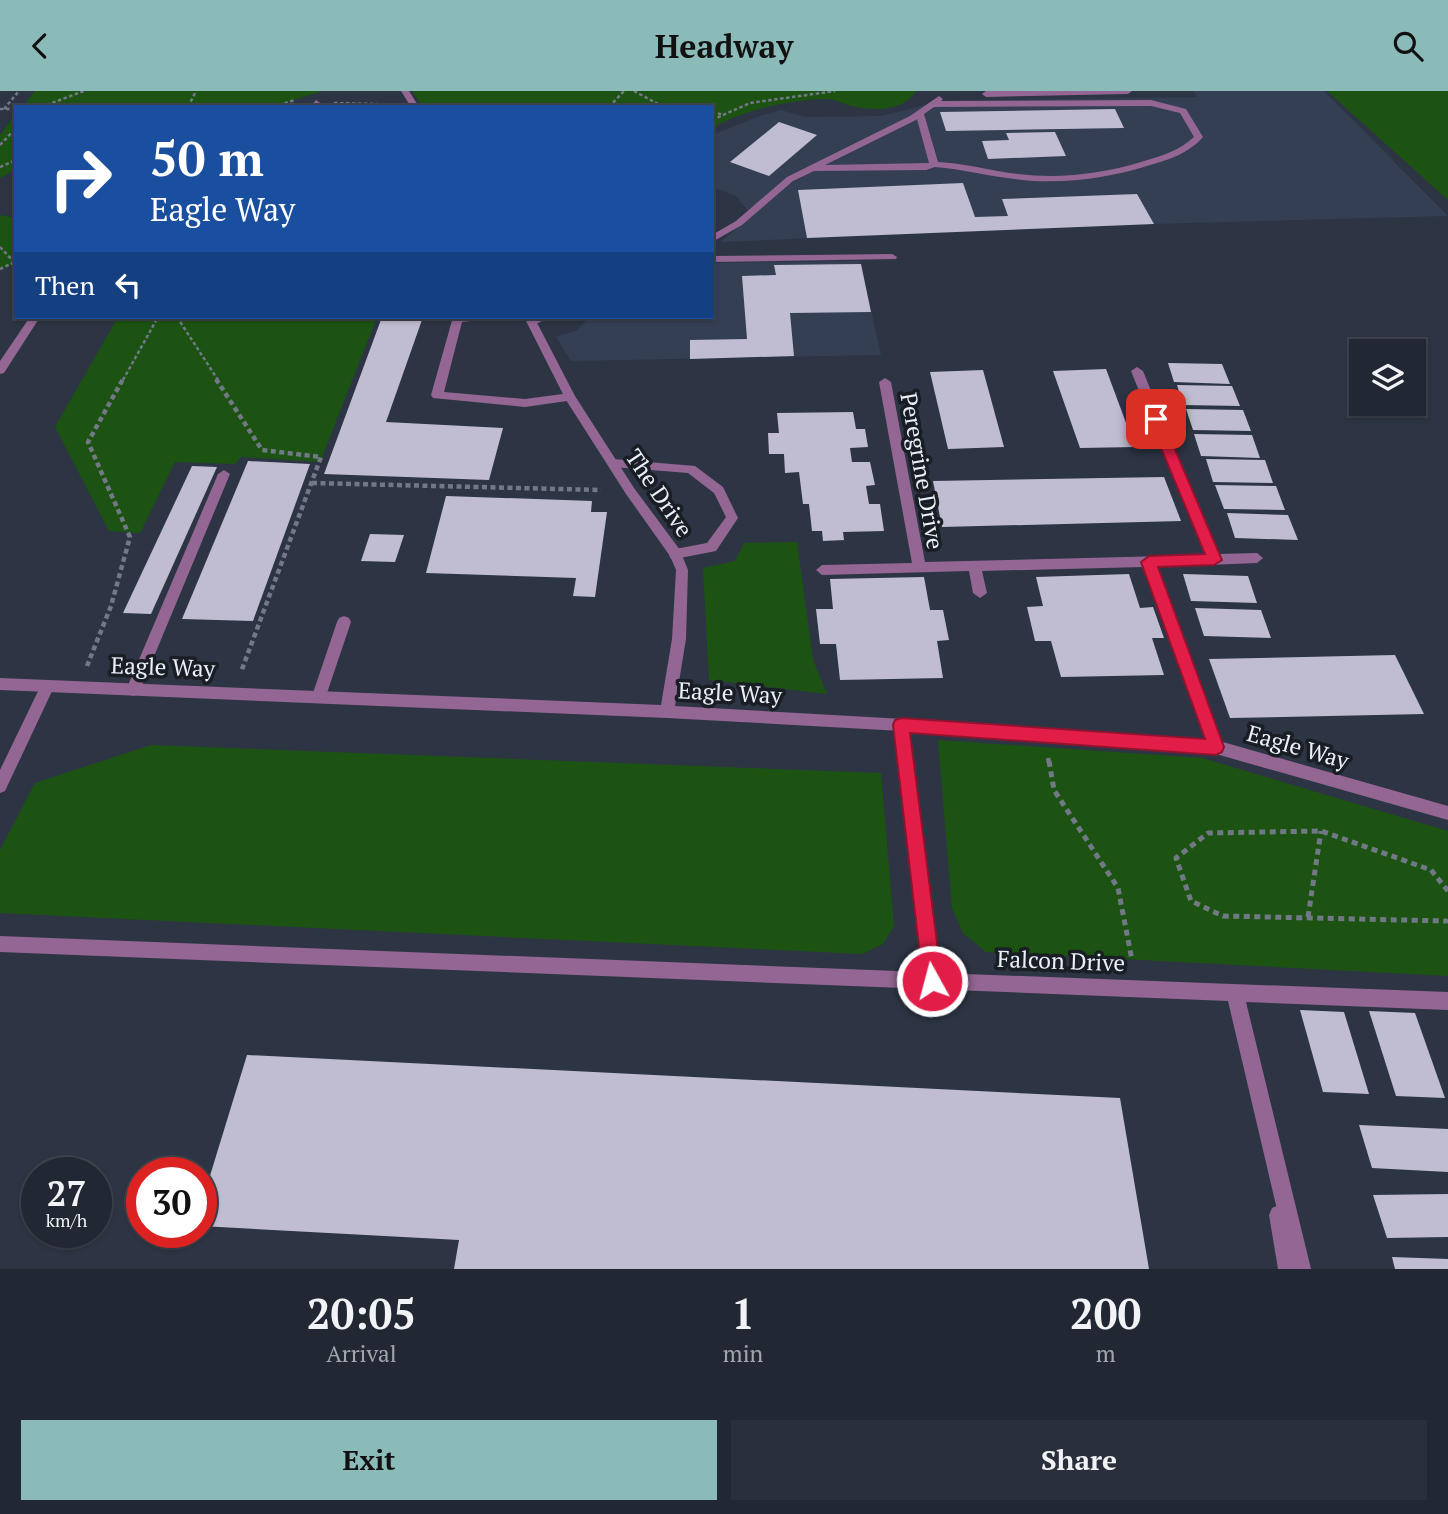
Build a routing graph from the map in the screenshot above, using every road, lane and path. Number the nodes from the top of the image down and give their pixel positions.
1 (19, 91) edge
2 (84, 91) edge
3 (624, 91) edge
4 (634, 91) edge
5 (835, 91) edge
6 (1128, 91) edge
7 (658, 104) junction
8 (933, 104) junction
9 (46, 105) edge
10 (315, 105) edge
11 (377, 105) edge
12 (612, 105) edge
13 (655, 105) edge
14 (665, 105) edge
15 (2, 109) edge
16 (714, 112) edge
17 (920, 113) junction
18 (724, 115) junction
19 (714, 119) edge
20 (14, 130) edge
21 (0, 145) edge
22 (934, 164) junction
23 (814, 168) junction
24 (714, 238) edge
25 (0, 247) edge
26 (892, 257) dead end
27 (714, 259) edge
28 (14, 262) edge
29 (34, 319) edge
30 (157, 319) edge
31 (178, 319) edge
32 (457, 319) edge
33 (530, 319) edge
34 (0, 370) edge
35 (1136, 372) dead end
36 (885, 382) dead end
37 (570, 397) junction
38 (613, 463) junction
39 (224, 474) dead end
40 (312, 483) junction
41 (630, 491) junction
42 (675, 554) junction
43 (1257, 558) dead end
44 (1214, 560) junction
45 (1149, 562) junction
46 (974, 566) junction
47 (919, 567) junction
48 (822, 570) dead end
49 (980, 593) dead end
50 (344, 622) dead end
51 (0, 684) edge
52 (47, 687) junction
53 (79, 687) junction
54 (132, 690) junction
55 (233, 693) junction
56 (319, 696) junction
57 (667, 712) junction
58 (901, 725) junction
59 (1216, 747) junction
60 (1046, 748) dead end
61 (0, 786) edge
62 (1448, 813) edge
63 (1321, 831) junction
64 (1448, 891) edge
65 (1308, 917) junction
66 (1448, 920) edge
67 (0, 944) edge
68 (1132, 960) dead end
69 (932, 981) junction
70 (1235, 993) junction
71 (1448, 1000) edge
72 (1262, 1110) junction
73 (1288, 1269) edge
74 (1301, 1269) edge

1 - 15 path
2 - 9 path
3 - 12 path
4 - 7 path
5 - 18 path
6 - 8 street
7 - 13 path
7 - 14 path
8 - 17 street
8 - 22 street
10 - 11 path
16 - 18 path
17 - 22 street
17 - 23 street
18 - 19 path
20 - 21 path
22 - 23 street
23 - 24 street
25 - 28 path
26 - 27 street
29 - 34 street
30 - 53 path
31 - 40 path
32 - 37 street
33 - 37 street, The Drive
35 - 44 street
36 - 47 street, Peregrine Drive
37 - 38 street, The Drive
38 - 41 street, The Drive
38 - 42 street
39 - 54 street
40 - 41 path
40 - 55 path
41 - 42 street, The Drive
42 - 57 street, The Drive
43 - 44 street, Peregrine Drive
44 - 45 street, Peregrine Drive
45 - 46 street, Peregrine Drive
45 - 59 street
46 - 47 street, Peregrine Drive
46 - 49 street, Peregrine Drive
47 - 48 street, Peregrine Drive
50 - 56 street
51 - 52 street, Eagle Way
52 - 53 street, Eagle Way
52 - 61 street
53 - 54 street, Eagle Way
54 - 55 street, Eagle Way
55 - 56 street, Eagle Way
56 - 57 street, Eagle Way
57 - 58 street, Eagle Way
58 - 59 street, Eagle Way
58 - 69 street
59 - 62 street, Eagle Way
60 - 68 path
63 - 64 path
63 - 65 path
63 - 65 path
65 - 66 path
67 - 69 street, Falcon Drive
69 - 70 street, Falcon Drive
70 - 71 street, Falcon Drive
70 - 72 street
72 - 73 street
72 - 74 street

